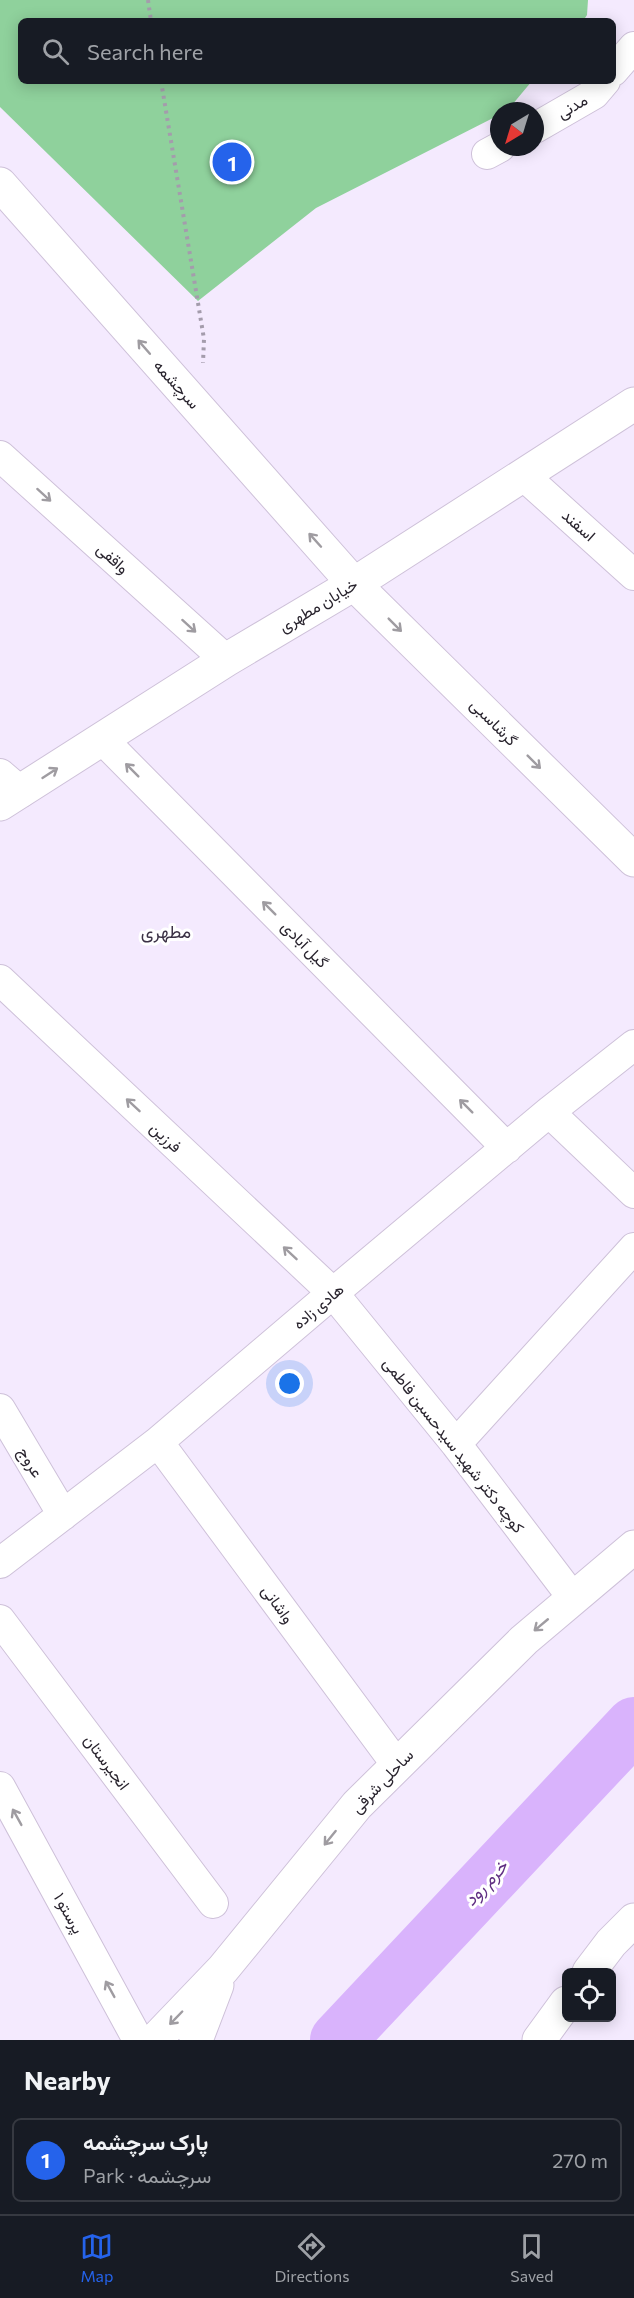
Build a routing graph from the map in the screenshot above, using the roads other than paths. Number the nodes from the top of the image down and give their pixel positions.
1 (634, 47) edge
2 (616, 68) edge
3 (602, 84) edge
4 (544, 123) edge
5 (0, 184) edge
6 (634, 404) edge
7 (0, 456) edge
8 (523, 475) junction
9 (634, 575) edge
10 (354, 584) junction
11 (226, 660) junction
12 (102, 739) junction
13 (7, 790) edge
14 (634, 860) edge
15 (0, 980) edge
16 (634, 1045) edge
17 (549, 1112) junction
18 (507, 1148) junction
19 (634, 1193) edge
20 (634, 1248) edge
21 (333, 1293) junction
22 (0, 1409) edge
23 (158, 1442) junction
24 (456, 1444) junction
25 (63, 1515) junction
26 (634, 1547) edge
27 (0, 1563) edge
28 (573, 1598) junction
29 (0, 1620) edge
30 (397, 1765) junction
31 (0, 1787) edge
32 (213, 1903) dead end
33 (634, 1920) edge
34 (622, 1948) edge
35 (594, 1968) edge
36 (224, 1969) junction
37 (562, 2010) edge
38 (138, 2040) edge
39 (155, 2040) edge
40 (196, 2040) edge
41 (539, 2040) edge

1 - 2 street
3 - 4 street, مدنی
10 -> 5 main road, سرچشمه
6 - 8 main road, خیابان مطهری
7 -> 11 street, واقفی
8 - 9 street, اسفند
8 - 10 main road, خیابان مطهری
10 - 11 main road, خیابان مطهری
10 -> 14 main road, گرشاسبی
11 - 12 main road, خیابان مطهری
13 -> 12 main road, خیابان مطهری
18 -> 12 street, گیل آبادی
21 -> 15 street, فرزین
16 - 17 street, هادی زاده
17 - 18 street, هادی زاده
17 - 19 street
18 - 21 street, هادی زاده
20 - 24 street
21 - 23 street, هادی زاده
21 - 24 street, کوچه دکتر شهید سیدحسین فاطمی
22 - 25 street, عروج
23 - 25 street, هادی زاده
23 - 30 street, واشانی
24 - 28 street, کوچه دکتر شهید سیدحسین فاطمی
25 - 27 street, هادی زاده
26 - 28 main road, ساحلی شرقی
28 -> 30 main road, ساحلی شرقی
29 - 32 street, انجیرستان
30 -> 36 main road, ساحلی شرقی
38 -> 31 street, پرستو ۱
33 - 34 main road
34 - 35 main road
36 -> 39 main road, ساحلی شرقی
36 - 40 main road
37 - 41 main road

